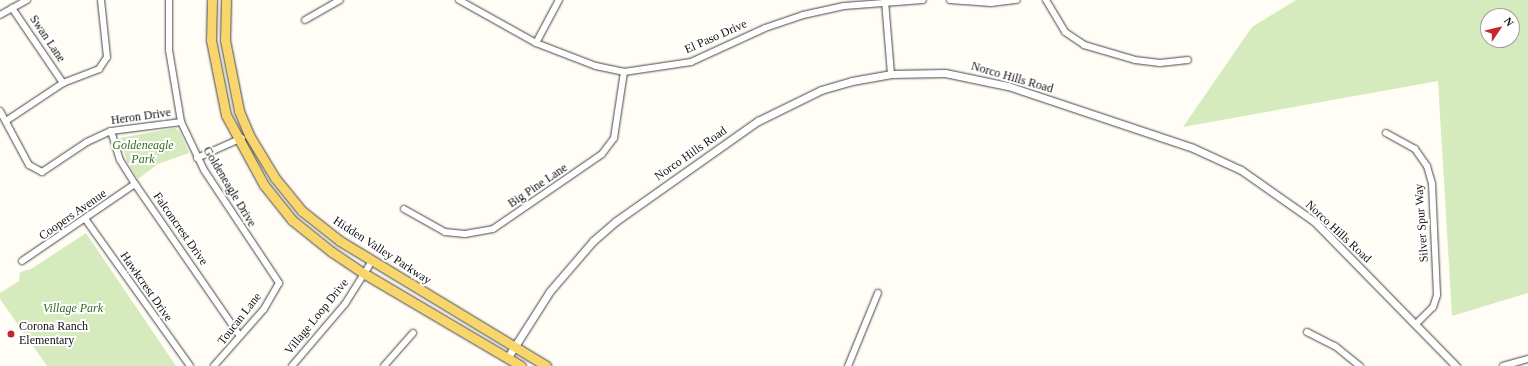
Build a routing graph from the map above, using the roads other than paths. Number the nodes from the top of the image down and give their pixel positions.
1 (27, 0) edge
2 (101, 0) edge
3 (169, 0) edge
4 (212, 0) edge
5 (226, 0) edge
6 (340, 0) edge
7 (459, 0) edge
8 (559, 0) edge
9 (923, 0) edge
10 (950, 0) edge
11 (1016, 0) edge
12 (1046, 0) edge
13 (885, 1) junction
14 (979, 1) edge
15 (12, 8) junction
16 (0, 15) edge
17 (305, 20) dead end
18 (536, 43) junction
19 (1188, 60) dead end
20 (624, 72) junction
21 (891, 74) junction
22 (64, 83) junction
23 (0, 111) edge
24 (6, 121) junction
25 (182, 122) junction
26 (111, 131) junction
27 (1386, 133) dead end
28 (249, 135) junction
29 (237, 140) junction
30 (198, 158) junction
31 (135, 184) junction
32 (404, 209) dead end
33 (86, 220) junction
34 (22, 261) dead end
35 (372, 262) junction
36 (365, 274) junction
37 (279, 283) joint
38 (878, 293) dead end
39 (1415, 324) junction
40 (1307, 332) dead end
41 (412, 333) dead end
42 (239, 335) junction
43 (515, 346) junction
44 (508, 357) junction
45 (1528, 359) edge
46 (190, 366) edge
47 (214, 366) edge
48 (292, 366) edge
49 (384, 366) edge
50 (522, 366) edge
51 (546, 366) edge
52 (848, 366) edge
53 (1360, 366) edge
54 (1456, 366) edge
55 (1503, 366) edge

1 - 15 street
2 - 22 street
3 - 25 street, Goldeneagle Drive
4 - 29 main road, Hidden Valley Parkway
5 - 28 main road, Hidden Valley Parkway
6 - 17 street
7 - 18 street, El Paso Drive
8 - 18 street
9 - 13 street, El Paso Drive
10 - 14 street
11 - 14 street
12 - 19 street
13 - 20 street, El Paso Drive
13 - 21 street
15 - 16 street
15 - 22 street, Swan Lane
18 - 20 street, El Paso Drive
20 - 32 street, Big Pine Lane
21 - 39 street, Norco Hills Road
21 - 43 street, Norco Hills Road
22 - 24 street
23 - 24 street
24 - 26 street, Heron Drive
25 - 26 street, Heron Drive
25 - 30 street, Goldeneagle Drive
26 - 31 street, Falconcrest Drive
27 - 39 street, Silver Spur Way
28 - 29 street
28 - 35 main road, Hidden Valley Parkway
29 - 30 street
29 - 36 main road, Hidden Valley Parkway
30 - 37 street, Goldeneagle Drive
31 - 33 street, Coopers Avenue
31 - 42 street, Falconcrest Drive
33 - 34 street, Coopers Avenue
33 - 46 street, Hawkcrest Drive
35 - 36 street, Village Loop Drive
35 - 43 main road, Hidden Valley Parkway
36 - 44 main road, Hidden Valley Parkway
36 - 48 street, Village Loop Drive
37 - 42 street, Toucan Lane
38 - 52 street
39 - 54 street, Norco Hills Road
40 - 53 street
41 - 49 street
42 - 47 street, Toucan Lane
43 - 44 street, Norco Hills Road
43 - 51 main road, Hidden Valley Parkway
44 - 50 main road, Hidden Valley Parkway
45 - 55 street

